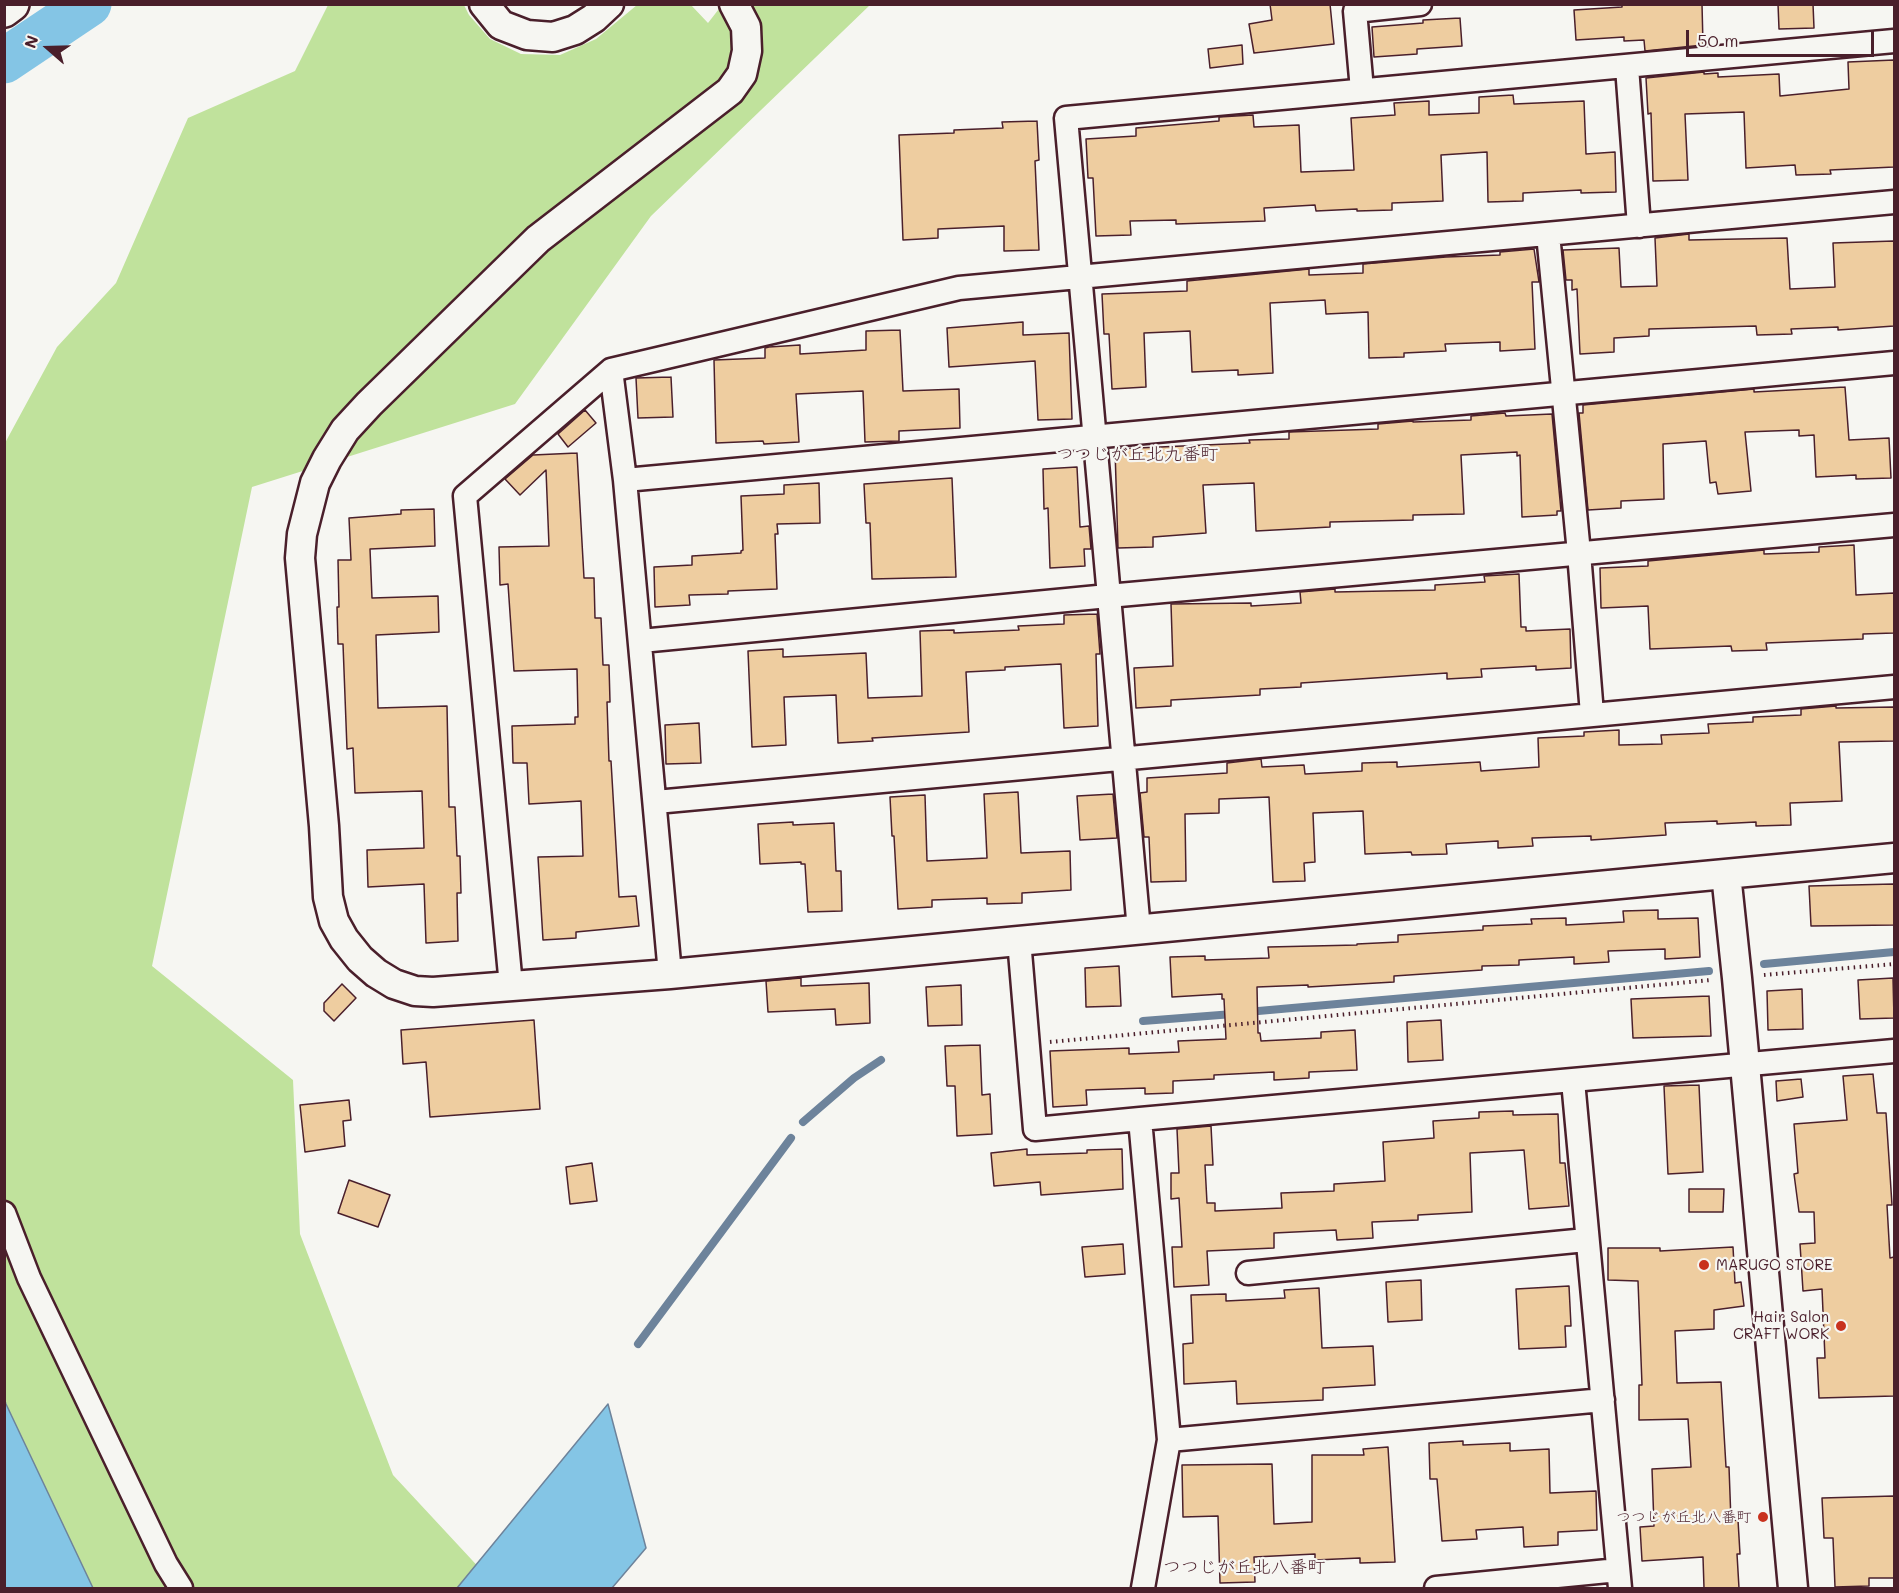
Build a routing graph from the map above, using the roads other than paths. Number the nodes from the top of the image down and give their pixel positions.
1 (12, 4) edge
2 (484, 4) edge
3 (609, 4) edge
4 (734, 4) edge
5 (1420, 4) edge
6 (4, 10) edge
7 (1894, 41) edge
8 (1627, 67) junction
9 (1362, 90) junction
10 (1894, 202) edge
11 (1639, 226) junction
12 (1548, 234) junction
13 (1079, 276) junction
14 (1894, 363) edge
15 (611, 370) junction
16 (1564, 393) junction
17 (1094, 437) junction
18 (625, 480) junction
19 (1894, 525) edge
20 (1579, 553) junction
21 (1108, 596) junction
22 (641, 641) junction
23 (1894, 687) edge
24 (1592, 714) junction
25 (1125, 758) junction
26 (656, 802) junction
27 (1894, 858) edge
28 (1726, 874) junction
29 (1139, 930) junction
30 (1019, 940) junction
31 (670, 974) junction
32 (511, 986) junction
33 (1894, 1051) edge
34 (1745, 1065) junction
35 (1573, 1080) junction
36 (1140, 1119) junction
37 (4, 1213) edge
38 (1586, 1240) junction
39 (1248, 1273) dead end
40 (1603, 1400) junction
41 (1169, 1440) junction
42 (1619, 1579) edge
43 (181, 1588) edge
44 (1143, 1588) edge
45 (1451, 1588) edge
46 (1793, 1588) edge

1 - 6 main road
2 - 3 street
4 - 32 street
5 - 9 street
7 - 8 street
8 - 9 street
8 - 11 street
9 - 13 street
10 - 11 street
11 - 12 street
12 - 13 street
12 - 16 street
13 - 15 street
13 - 17 street
14 - 16 street
15 - 18 street
15 - 32 street
16 - 17 street
16 - 20 street
17 - 18 street
17 - 21 street
18 - 22 street
19 - 20 street
20 - 21 street
20 - 24 street
21 - 22 street
21 - 25 street
22 - 26 street
23 - 24 street
24 - 25 street
25 - 26 street
25 - 29 street
26 - 31 street
27 - 28 street
28 - 29 street
28 - 34 street
29 - 30 street
30 - 31 street
30 - 36 street
31 - 32 street
33 - 34 street
34 - 35 street
34 - 46 street
35 - 36 street
35 - 38 street
36 - 41 street
37 - 43 street
38 - 39 street
38 - 40 street
40 - 41 street
40 - 42 street
41 - 44 street
42 - 45 street

